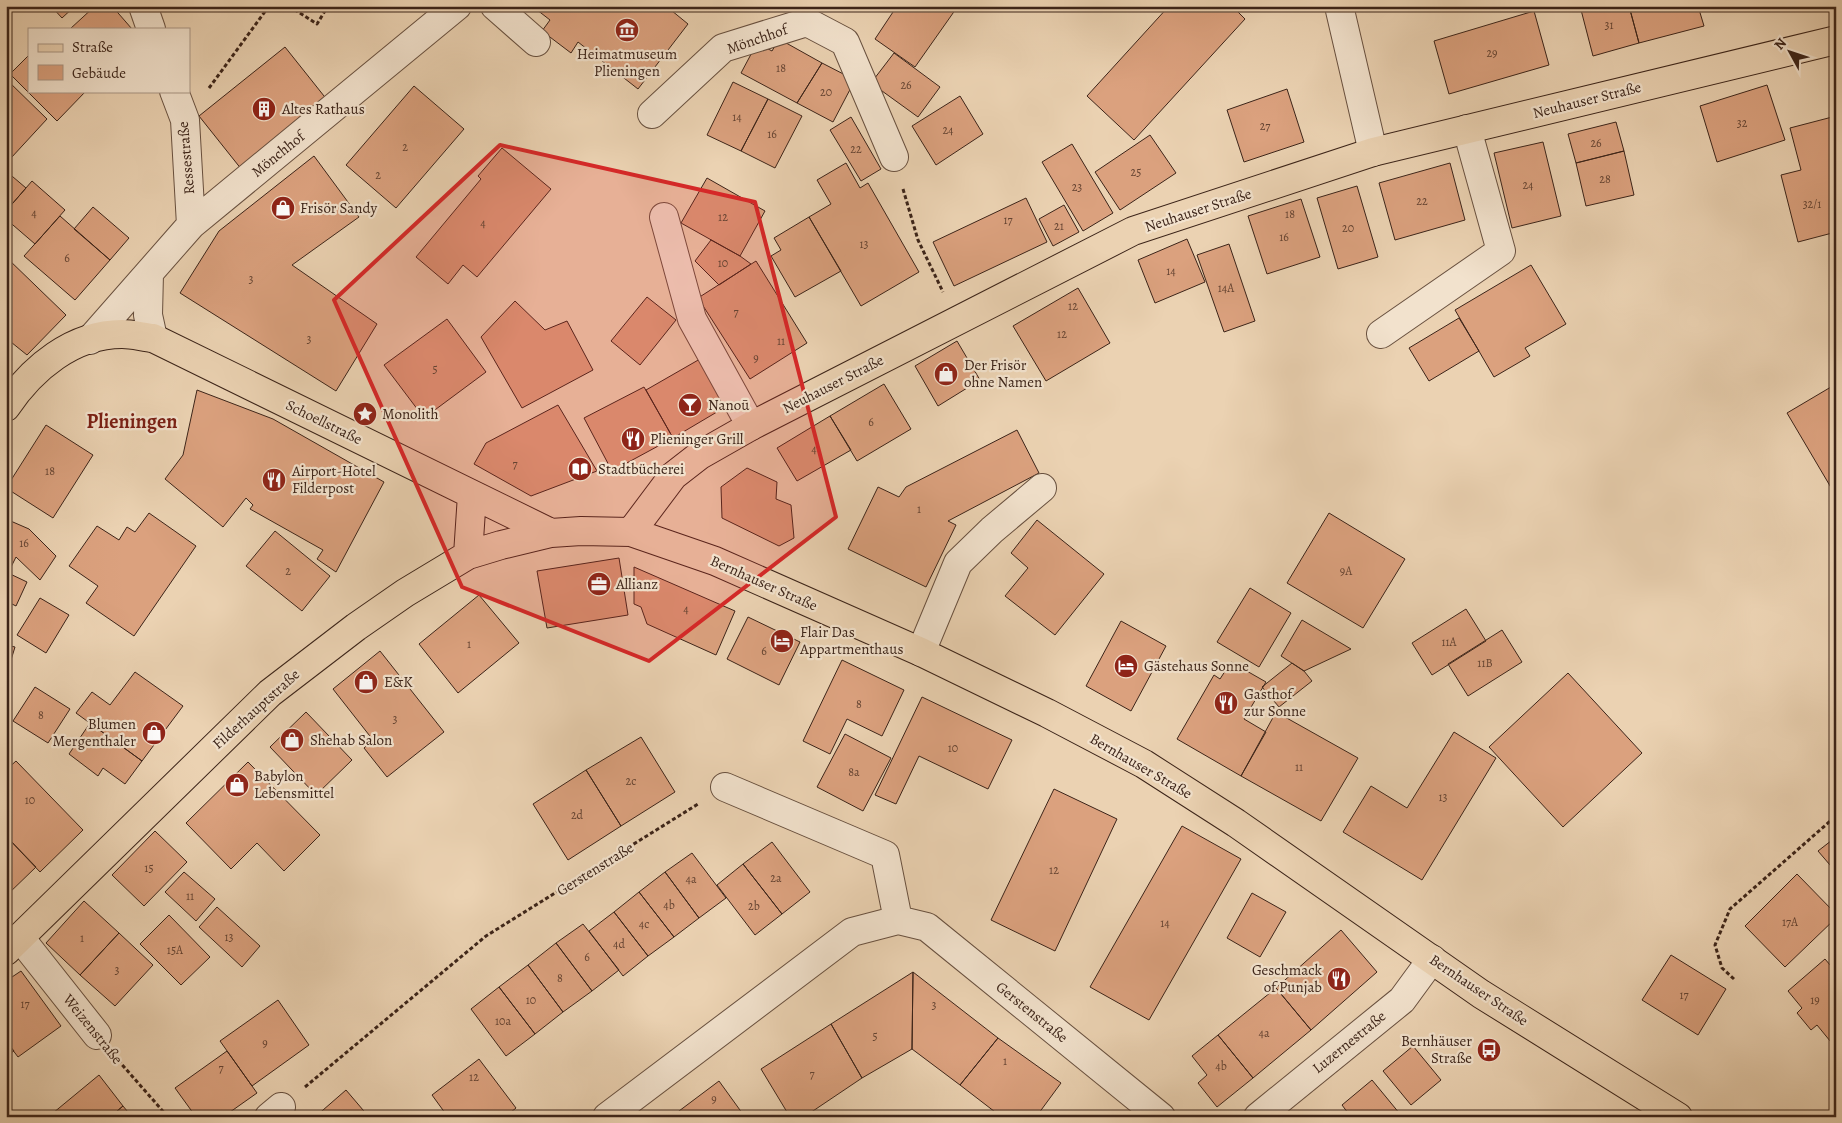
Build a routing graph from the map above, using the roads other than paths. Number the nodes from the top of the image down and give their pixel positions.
1 (143, 6) edge
2 (457, 6) edge
3 (495, 6) edge
4 (1339, 6) edge
5 (152, 28) edge
6 (1836, 40) edge
7 (536, 42) dead end
8 (174, 92) edge
9 (652, 114) dead end
10 (1467, 129) junction
11 (1373, 152) junction
12 (894, 157) road end
13 (664, 217) dead end
14 (191, 225) junction
15 (149, 274) junction
16 (1381, 334) dead end
17 (153, 338) junction
18 (90, 340) junction
19 (6, 407) edge
20 (751, 426) junction
21 (1042, 488) dead end
22 (472, 495) junction
23 (631, 532) junction
24 (551, 533) junction
25 (468, 555) junction
26 (921, 652) junction
27 (726, 787) road end
28 (898, 920) junction
29 (14, 945) edge
30 (1432, 959) junction
31 (97, 1035) road end
32 (607, 1117) edge
33 (1161, 1117) edge
34 (1258, 1117) edge
35 (1678, 1117) edge

1 - 5 street
2 - 14 street, Mönchhof
3 - 7 street
4 - 11 street
6 - 10 main road, Neuhauser Straße
8 - 14 street, Ressestraße
9 - 12 street, Mönchhof
10 - 11 main road, Neuhauser Straße
10 - 16 street
11 - 20 main road, Neuhauser Straße
13 - 20 street
14 - 15 street, Mönchhof
15 - 17 street
15 - 18 street, Mönchhof
17 - 18 main road, Schoellstraße
17 - 22 main road, Schoellstraße
18 - 19 main road, Schoellstraße
20 - 23 main road, Neuhauser Straße
21 - 26 street
22 - 24 main road, Schoellstraße
22 - 25 main road
23 - 24 main road, Bernhauser Straße
23 - 26 main road, Bernhauser Straße
24 - 25 main road, Filderhauptstraße
25 - 29 main road, Filderhauptstraße
26 - 30 main road, Bernhauser Straße
27 - 28 street
28 - 32 street, Gerstenstraße
28 - 33 street, Gerstenstraße
29 - 31 street, Weizenstraße
30 - 34 street, Luzernestraße
30 - 35 main road, Bernhauser Straße

